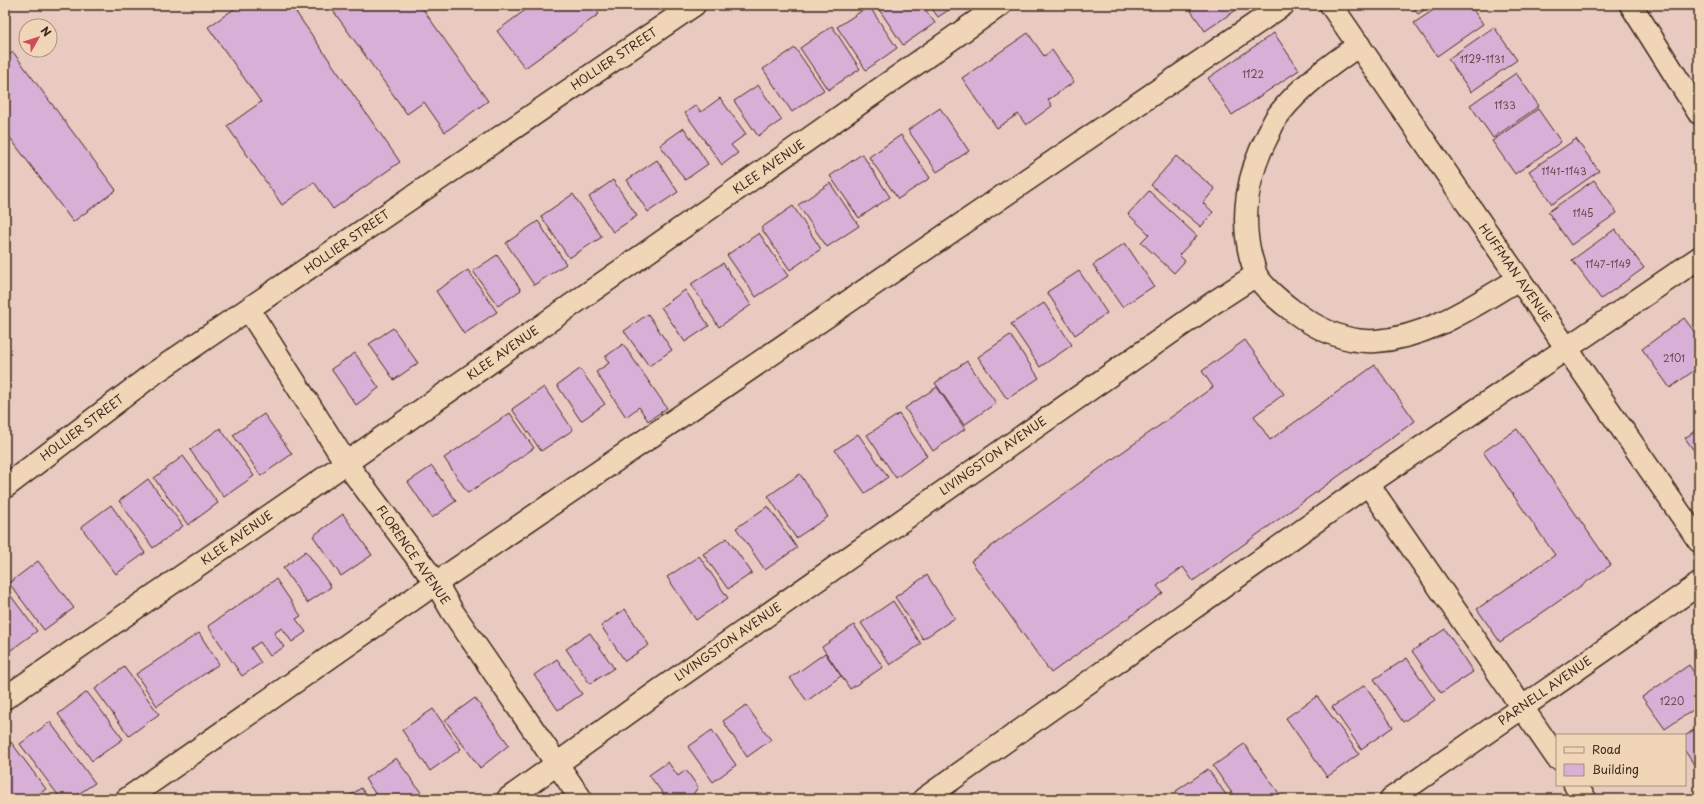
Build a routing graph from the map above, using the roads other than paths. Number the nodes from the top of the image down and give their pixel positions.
1 (694, 5) edge
2 (1000, 5) edge
3 (1283, 5) edge
4 (1331, 5) edge
5 (1631, 5) edge
6 (1359, 45) junction
7 (1699, 113) edge
8 (1699, 258) edge
9 (1256, 275) junction
10 (1519, 279) junction
11 (249, 310) junction
12 (1567, 347) junction
13 (346, 463) junction
14 (1368, 484) junction
15 (5, 487) edge
16 (1699, 541) edge
17 (436, 584) junction
18 (1699, 584) edge
19 (5, 698) edge
20 (1522, 707) junction
21 (1556, 757) edge
22 (557, 764) junction
23 (1576, 786) edge
24 (127, 799) edge
25 (508, 799) edge
26 (581, 799) edge
27 (924, 799) edge
28 (1391, 799) edge
29 (1584, 799) edge

1 - 11 street, HOLLIER STREET
2 - 13 street, KLEE AVENUE
3 - 17 street
4 - 6 street, HUFFMAN AVENUE
5 - 7 street
6 - 9 street
6 - 10 street, HUFFMAN AVENUE
8 - 12 street
9 - 10 street
9 - 22 street, LIVINGSTON AVENUE
10 - 12 street, HUFFMAN AVENUE
11 - 13 street, FLORENCE AVENUE
11 - 15 street, HOLLIER STREET
12 - 14 street
12 - 16 street, HUFFMAN AVENUE
13 - 17 street, FLORENCE AVENUE
13 - 19 street, KLEE AVENUE
14 - 20 street
14 - 27 street
17 - 22 street, FLORENCE AVENUE
17 - 24 street
18 - 20 street, PARNELL AVENUE
20 - 21 street
20 - 28 street, PARNELL AVENUE
22 - 25 street, LIVINGSTON AVENUE
22 - 26 street, FLORENCE AVENUE
23 - 29 street

